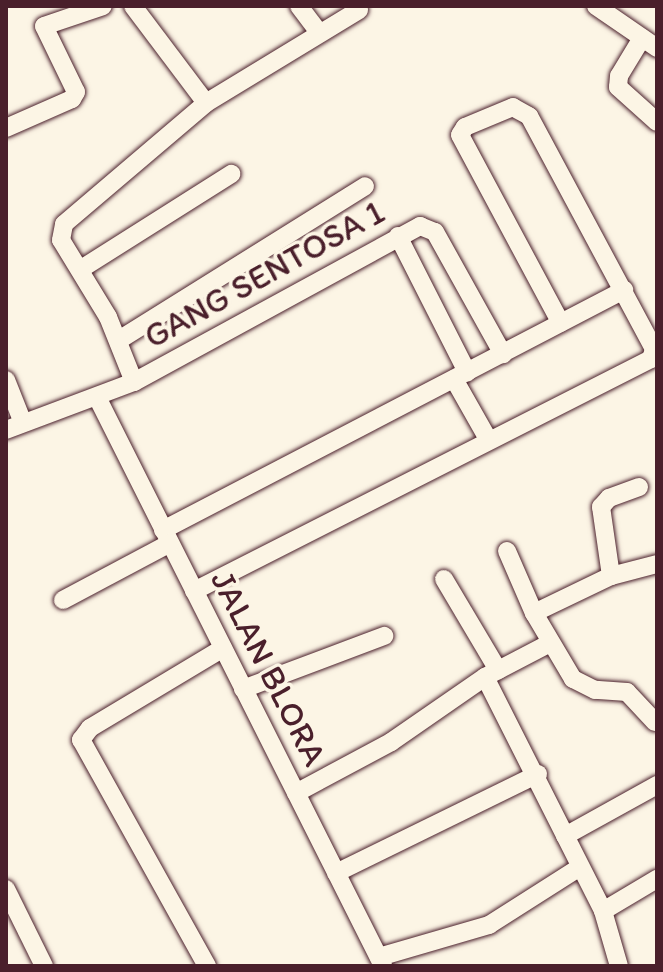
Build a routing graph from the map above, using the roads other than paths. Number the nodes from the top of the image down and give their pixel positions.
1 (103, 6) edge
2 (133, 6) edge
3 (299, 6) edge
4 (596, 6) edge
5 (359, 10) dead end
6 (318, 31) junction
7 (650, 43) edge
8 (206, 103) junction
9 (657, 122) edge
10 (6, 128) edge
11 (231, 174) dead end
12 (365, 186) dead end
13 (398, 236) junction
14 (81, 269) junction
15 (624, 290) junction
16 (561, 323) junction
17 (119, 340) junction
18 (503, 354) junction
19 (460, 376) junction
20 (6, 380) edge
21 (134, 382) junction
22 (98, 399) junction
23 (14, 426) edge
24 (488, 439) junction
25 (639, 487) dead end
26 (167, 536) junction
27 (507, 551) dead end
28 (652, 564) edge
29 (611, 576) junction
30 (444, 579) dead end
31 (194, 591) junction
32 (63, 600) dead end
33 (534, 613) junction
34 (384, 636) dead end
35 (550, 643) junction
36 (223, 648) junction
37 (492, 674) junction
38 (243, 689) junction
39 (655, 722) edge
40 (538, 774) junction
41 (657, 785) edge
42 (296, 793) junction
43 (565, 836) junction
44 (580, 867) junction
45 (336, 873) junction
46 (657, 879) edge
47 (6, 889) edge
48 (603, 911) junction
49 (381, 962) edge
50 (44, 966) edge
51 (207, 966) edge
52 (619, 966) edge

1 - 10 street
2 - 8 street
3 - 6 street
4 - 7 street
5 - 6 street
6 - 8 street
7 - 9 street
8 - 14 street
11 - 14 street
12 - 17 street
13 - 18 street, GANG SENTOSA 1
13 - 19 street
13 - 21 street, GANG SENTOSA 1
14 - 17 street
15 - 16 street
15 - 16 street
15 - 24 street
16 - 18 street
17 - 21 street
18 - 19 street
19 - 24 street
19 - 26 street
20 - 23 street
21 - 22 street
22 - 23 street
22 - 26 street, JALAN BLORA
24 - 31 street
25 - 29 street
26 - 31 street, JALAN BLORA
26 - 32 street
27 - 33 street
28 - 29 street
29 - 33 street
30 - 37 street
31 - 36 street, JALAN BLORA
33 - 35 street
34 - 38 street
35 - 37 street
35 - 39 street
36 - 38 street, JALAN BLORA
36 - 51 street
37 - 40 street
37 - 42 street
38 - 42 street, JALAN BLORA
40 - 43 street
40 - 45 street
41 - 43 street
42 - 45 street, JALAN BLORA
43 - 44 street
44 - 48 street
44 - 49 street
45 - 49 street, JALAN BLORA
46 - 48 street
47 - 50 street
48 - 52 street

